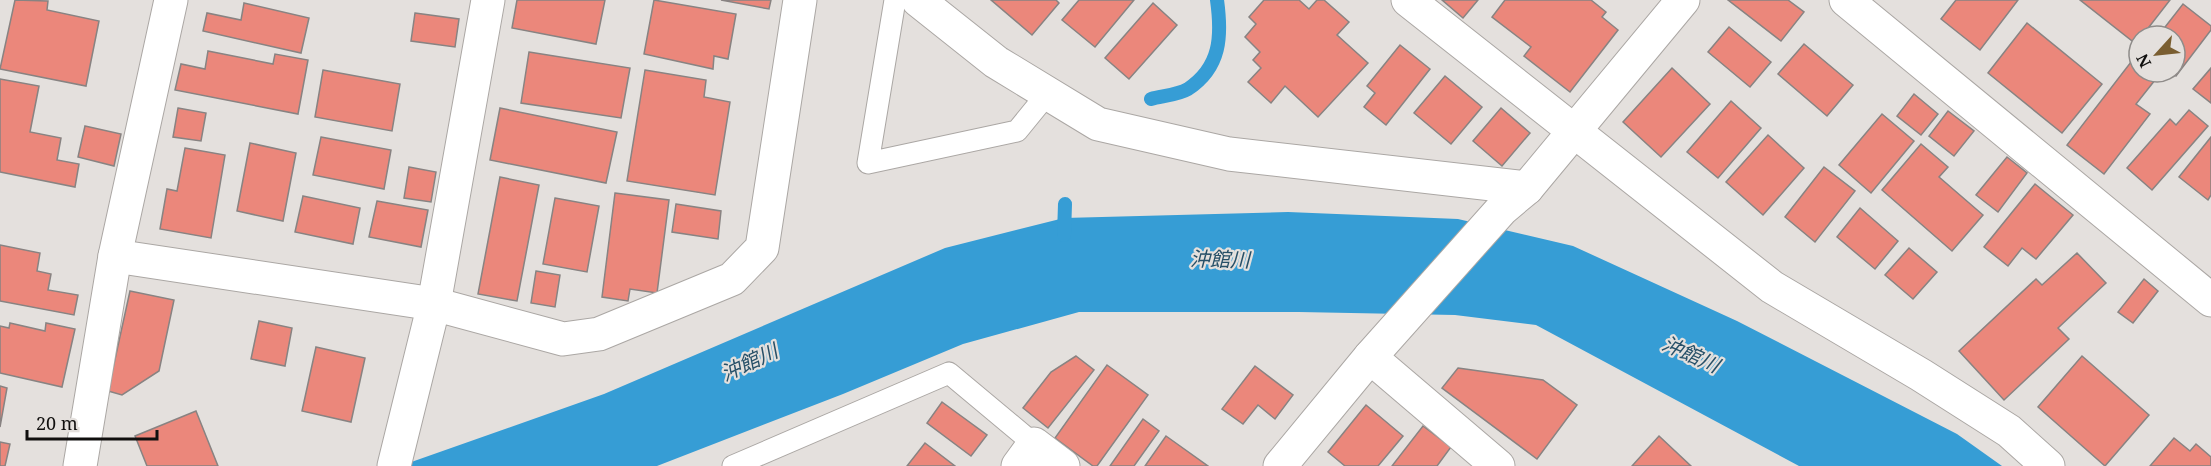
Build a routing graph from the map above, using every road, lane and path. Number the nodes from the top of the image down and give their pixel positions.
1 (171, 0) edge
2 (488, 0) edge
3 (800, 0) edge
4 (895, 0) edge
5 (918, 0) edge
6 (1408, 0) edge
7 (1683, 0) edge
8 (1846, 0) edge
9 (1048, 93) junction
10 (1574, 132) junction
11 (1527, 188) junction
12 (115, 256) junction
13 (2211, 300) edge
14 (434, 304) junction
15 (1381, 345) junction
16 (396, 455) edge
17 (1026, 455) edge
18 (80, 466) edge
19 (733, 466) edge
20 (1063, 466) edge
21 (1280, 466) edge
22 (1498, 466) edge
23 (2048, 466) edge

1 - 12 street
2 - 14 street
3 - 14 street
4 - 9 lane
5 - 9 street
6 - 10 street
7 - 10 street
8 - 13 street
9 - 11 street
10 - 11 street
10 - 23 street
11 - 15 street
12 - 14 street
12 - 18 street
14 - 16 street
15 - 21 street
15 - 22 street
17 - 19 lane
17 - 20 street

